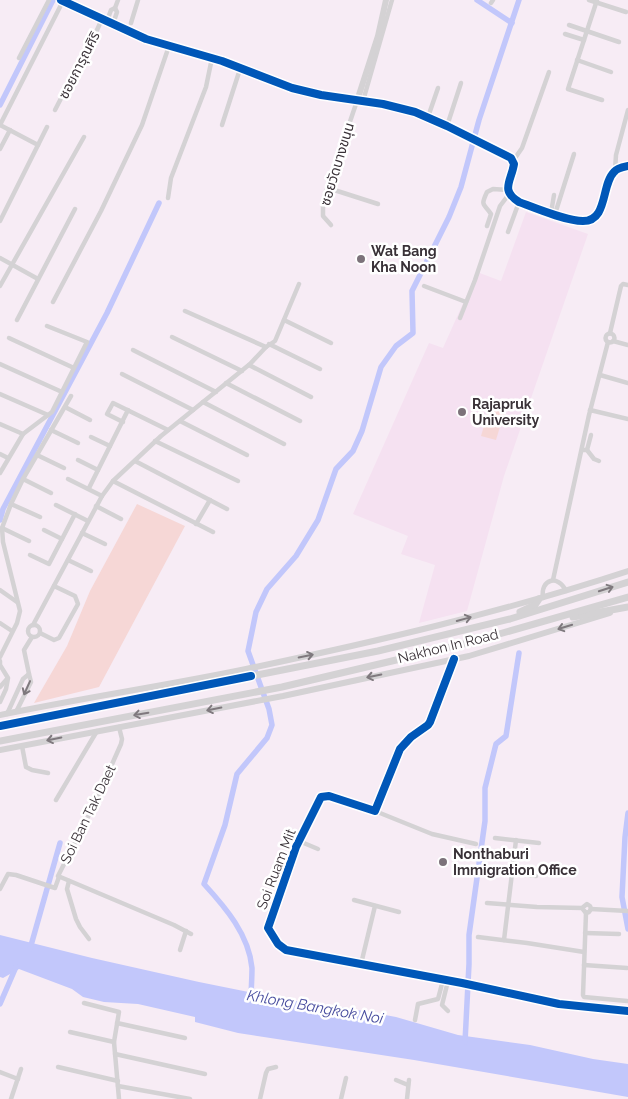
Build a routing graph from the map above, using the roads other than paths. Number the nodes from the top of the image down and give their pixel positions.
1 (49, 0) edge
2 (62, 0) edge
3 (118, 0) edge
4 (138, 0) edge
5 (386, 0) edge
6 (392, 0) edge
7 (589, 0) edge
8 (596, 1) edge
9 (626, 12) dead end
10 (107, 22) junction
11 (130, 23) dead end
12 (569, 25) dead end
13 (587, 31) junction
14 (565, 34) dead end
15 (584, 40) junction
16 (619, 42) dead end
17 (169, 46) junction
18 (19, 58) dead end
19 (212, 58) junction
20 (577, 60) junction
21 (240, 69) junction
22 (549, 72) dead end
23 (611, 72) dead end
24 (461, 83) dead end
25 (438, 88) dead end
26 (602, 100) dead end
27 (360, 101) junction
28 (56, 110) dead end
29 (628, 110) edge
30 (428, 117) junction
31 (0, 125) edge
32 (222, 125) dead end
33 (447, 126) junction
34 (47, 127) dead end
35 (10, 130) junction
36 (84, 137) dead end
37 (38, 145) junction
38 (0, 149) edge
39 (574, 154) dead end
40 (514, 161) junction
41 (628, 166) edge
42 (615, 170) junction
43 (328, 188) junction
44 (508, 192) junction
45 (554, 194) dead end
46 (168, 198) dead end
47 (519, 202) junction
48 (378, 204) dead end
49 (75, 209) dead end
50 (553, 213) junction
51 (0, 222) edge
52 (331, 224) dead end
53 (487, 226) dead end
54 (508, 232) dead end
55 (0, 258) edge
56 (12, 265) junction
57 (38, 279) junction
58 (298, 284) dead end
59 (628, 284) edge
60 (0, 286) edge
61 (424, 286) dead end
62 (53, 302) dead end
63 (466, 302) junction
64 (186, 311) dead end
65 (460, 318) dead end
66 (17, 320) dead end
67 (284, 320) junction
68 (47, 326) dead end
69 (172, 337) dead end
70 (8, 338) dead end
71 (611, 342) junction
72 (331, 343) dead end
73 (628, 345) edge
74 (268, 346) junction
75 (134, 350) dead end
76 (0, 364) edge
77 (249, 365) junction
78 (74, 368) junction
79 (320, 370) dead end
80 (242, 371) junction
81 (122, 374) dead end
82 (600, 375) junction
83 (226, 383) junction
84 (628, 383) edge
85 (62, 392) junction
86 (216, 392) junction
87 (0, 394) edge
88 (71, 396) dead end
89 (311, 397) dead end
90 (203, 402) junction
91 (65, 407) junction
92 (128, 410) junction
93 (193, 410) junction
94 (590, 410) junction
95 (48, 415) junction
96 (628, 419) edge
97 (90, 420) dead end
98 (180, 421) junction
99 (300, 421) dead end
100 (123, 422) junction
101 (0, 424) edge
102 (51, 430) junction
103 (168, 430) junction
104 (24, 434) junction
105 (591, 435) dead end
106 (91, 437) dead end
107 (156, 441) junction
108 (78, 444) dead end
109 (284, 444) dead end
110 (110, 446) junction
111 (584, 450) junction
112 (0, 454) edge
113 (37, 455) junction
114 (247, 455) dead end
115 (8, 458) junction
116 (78, 460) dead end
117 (134, 461) junction
118 (599, 461) dead end
119 (64, 468) dead end
120 (98, 470) junction
121 (0, 473) edge
122 (68, 478) dead end
123 (23, 479) junction
124 (113, 481) junction
125 (238, 481) dead end
126 (89, 488) junction
127 (51, 493) dead end
128 (102, 496) junction
129 (210, 500) junction
130 (11, 504) junction
131 (56, 505) dead end
132 (96, 506) junction
133 (227, 509) dead end
134 (75, 514) junction
135 (40, 516) dead end
136 (121, 518) dead end
137 (88, 521) junction
138 (196, 524) junction
139 (2, 528) junction
140 (44, 530) dead end
141 (213, 532) dead end
142 (82, 533) junction
143 (0, 535) edge
144 (62, 538) junction
145 (29, 541) dead end
146 (3, 542) junction
147 (104, 544) dead end
148 (30, 555) dead end
149 (68, 560) junction
150 (91, 571) dead end
151 (628, 571) edge
152 (553, 580) junction
153 (628, 582) edge
154 (54, 586) junction
155 (0, 590) edge
156 (566, 591) junction
157 (628, 597) edge
158 (541, 598) junction
159 (17, 602) junction
160 (628, 608) edge
161 (510, 619) junction
162 (553, 619) junction
163 (0, 623) edge
164 (33, 625) junction
165 (12, 631) junction
166 (40, 633) junction
167 (32, 637) junction
168 (0, 657) edge
169 (454, 659) junction
170 (0, 661) edge
171 (29, 674) junction
172 (8, 678) junction
173 (0, 688) edge
174 (0, 702) edge
175 (16, 712) junction
176 (3, 714) edge
177 (0, 726) edge
178 (119, 727) junction
179 (97, 731) junction
180 (0, 741) edge
181 (22, 746) junction
182 (0, 750) edge
183 (48, 773) dead end
184 (56, 800) dead end
185 (375, 811) junction
186 (495, 838) dead end
187 (516, 840) junction
188 (299, 841) junction
189 (539, 843) dead end
190 (476, 844) dead end
191 (318, 849) dead end
192 (490, 870) dead end
193 (512, 873) junction
194 (536, 876) dead end
195 (59, 877) junction
196 (69, 881) junction
197 (0, 889) edge
198 (354, 900) dead end
199 (486, 903) dead end
200 (375, 906) junction
201 (508, 906) junction
202 (582, 908) junction
203 (591, 909) junction
204 (628, 911) edge
205 (400, 912) dead end
206 (586, 913) junction
207 (585, 932) junction
208 (619, 934) dead end
209 (478, 937) dead end
210 (89, 939) dead end
211 (504, 940) junction
212 (180, 950) dead end
213 (584, 952) junction
214 (360, 964) junction
215 (584, 965) junction
216 (627, 968) dead end
217 (446, 980) junction
218 (627, 1001) dead end
219 (84, 1003) dead end
220 (448, 1011) dead end
221 (628, 1011) edge
222 (415, 1020) dead end
223 (117, 1023) junction
224 (70, 1032) dead end
225 (185, 1038) dead end
226 (114, 1042) junction
227 (115, 1054) junction
228 (276, 1066) dead end
229 (58, 1067) dead end
230 (21, 1069) dead end
231 (0, 1072) edge
232 (205, 1074) dead end
233 (346, 1078) dead end
234 (18, 1079) junction
235 (396, 1080) dead end
236 (118, 1084) junction
237 (11, 1099) edge
238 (119, 1099) edge
239 (190, 1099) edge
240 (260, 1099) edge
241 (341, 1099) edge
242 (407, 1099) edge

1 - 18 street
2 - 10 main road
2 - 31 street
3 - 10 street, ซอยการุณศิริ
4 - 11 street
5 - 27 main road
6 - 27 street, ซอยวัดบางขนุน
7 - 8 street
8 - 9 street
8 - 13 street
10 - 17 main road
10 - 28 street, ซอยการุณศิริ
12 - 13 street
13 - 15 street
13 - 16 street
14 - 15 street
15 - 20 street
17 - 19 main road
17 - 62 street
19 - 21 main road
19 - 46 street
20 - 23 street
20 - 26 street
21 - 27 main road
21 - 32 street
22 - 40 street
24 - 33 street
25 - 30 street
27 - 30 main road
27 - 43 street, ซอยวัดบางขนุน
29 - 42 street
30 - 33 main road
31 - 35 street
33 - 40 main road
34 - 37 street
35 - 37 street
35 - 38 street
36 - 56 street
37 - 51 street
39 - 50 street
40 - 44 main road
41 - 42 main road
42 - 50 main road
43 - 48 street
43 - 52 street, ซอยวัดบางขนุน
44 - 47 main road
44 - 53 street
44 - 63 street
45 - 50 street
47 - 50 main road
47 - 54 street
49 - 57 street
55 - 56 street
56 - 57 street
56 - 60 street
57 - 66 street
58 - 67 street
59 - 71 street
61 - 63 street
63 - 65 street
64 - 74 street
67 - 72 street
67 - 74 street
68 - 78 street
69 - 80 street
70 - 78 street
71 - 73 street
71 - 82 street
74 - 77 street
74 - 79 street
75 - 86 street
76 - 85 street
77 - 80 street
77 - 89 street
78 - 85 street
80 - 83 street
81 - 93 street
82 - 84 street
82 - 94 street
83 - 86 street
83 - 99 street
85 - 95 street
86 - 90 street
87 - 95 street
88 - 91 street
90 - 93 street
90 - 109 street
91 - 97 street
91 - 102 street
92 - 100 street
92 - 100 street
92 - 103 street
93 - 98 street
94 - 96 street
94 - 111 street
95 - 104 street
98 - 103 street
98 - 114 street
100 - 110 street
101 - 104 street
102 - 108 street
102 - 113 street
103 - 107 street
104 - 115 street
105 - 111 street
106 - 110 street
107 - 117 street
107 - 125 street
110 - 120 street
111 - 118 street
111 - 152 street
112 - 115 street
113 - 119 street
113 - 123 street
115 - 121 street
116 - 120 street
117 - 124 street
117 - 129 street
120 - 126 street
122 - 126 street
123 - 127 street
123 - 130 street
124 - 128 street
124 - 138 street
126 - 128 street
128 - 132 street
129 - 133 street
129 - 138 street
130 - 135 street
130 - 139 street
131 - 134 street
132 - 136 street
132 - 137 street
134 - 137 street
134 - 144 street
137 - 142 street
138 - 141 street
139 - 145 street
139 - 146 street
140 - 144 street
142 - 147 street
142 - 149 street
143 - 146 street
144 - 148 street
146 - 159 street
149 - 150 street
149 - 154 street
151 - 156 main road, Nakhon In Road
152 - 156 street
152 - 158 street
161 -> 153 main road, Nakhon In Road
154 - 164 street
154 - 166 street
155 - 159 street
156 - 158 main road, Nakhon In Road
157 - 162 main road, Nakhon In Road
158 - 161 main road
175 -> 158 main road, Nakhon In Road
159 - 165 street
160 - 162 main road
160 -> 169 main road, Nakhon In Road
161 - 177 main road, Nakhon In Road
162 -> 180 main road, Nakhon In Road
163 - 165 street
164 - 166 street
164 - 167 street
165 - 168 street
166 - 167 street
167 - 171 street
169 -> 178 main road, Nakhon In Road
169 - 185 street
170 - 172 street
171 -> 175 street
171 - 176 street
172 - 173 street
172 - 174 street
175 - 176 main road, Nakhon In Road
178 - 179 main road, Nakhon In Road
178 - 195 street, Soi Ban Tak Daet
179 -> 181 main road, Nakhon In Road
179 - 184 street
181 - 182 main road, Nakhon In Road
181 - 183 street
185 - 188 street, Soi Ruam Mit
185 - 190 street
186 - 187 street
187 - 189 street
187 - 193 street
188 - 191 street
188 - 214 street, Soi Ruam Mit
192 - 193 street
193 - 194 street
193 - 201 street
195 - 196 street, Soi Ban Tak Daet
195 - 197 street
196 - 210 street
196 - 212 street, Soi Ban Tak Daet
198 - 200 street
199 - 201 street
200 - 205 street
200 - 214 street
201 - 202 street
201 - 211 street
202 - 203 street
202 - 206 street
203 - 204 street
203 - 206 street
206 - 207 street
207 - 208 street
207 - 213 street
209 - 211 street
211 - 213 street
213 - 215 street
214 - 217 street, Soi Ruam Mit
215 - 216 street
215 - 218 street
217 - 220 street
217 - 221 street, Soi Ruam Mit
217 - 222 street
219 - 223 street
223 - 225 street
223 - 226 street
224 - 226 street
226 - 227 street
227 - 232 street
227 - 236 street
228 - 240 street
229 - 236 street
230 - 234 street
231 - 234 street
233 - 241 street
234 - 237 street
235 - 242 street
236 - 238 street
236 - 239 street

